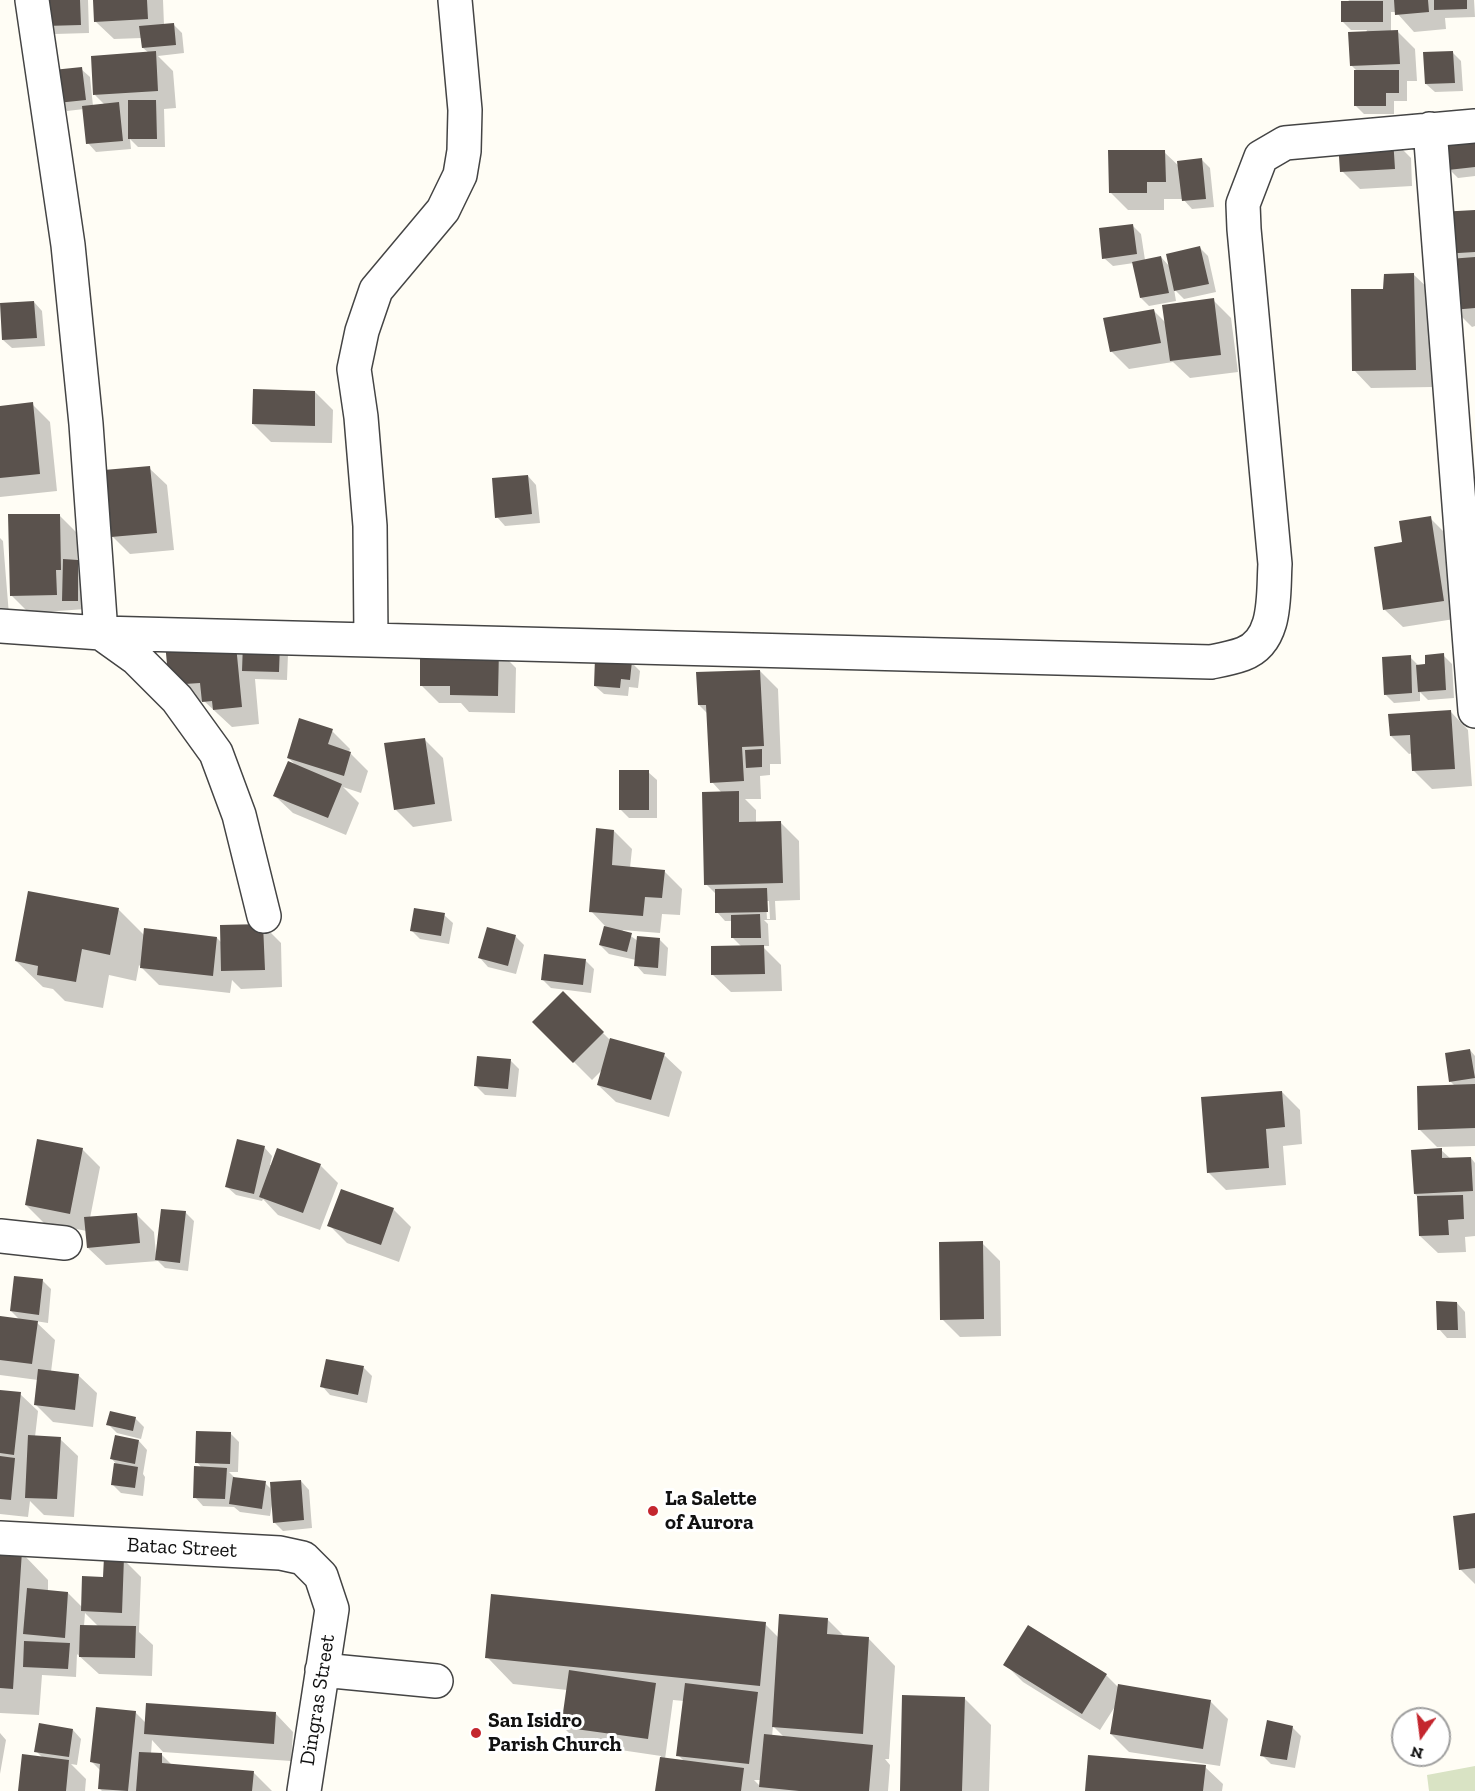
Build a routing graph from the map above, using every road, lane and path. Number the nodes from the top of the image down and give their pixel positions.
1 (32, 0) edge
2 (455, 0) edge
3 (1475, 126) edge
4 (1430, 129) junction
5 (0, 626) edge
6 (101, 633) junction
7 (371, 638) junction
8 (1475, 711) edge
9 (264, 916) dead end
10 (0, 1236) edge
11 (64, 1243) dead end
12 (0, 1538) edge
13 (332, 1609) joint
14 (322, 1670) junction
15 (436, 1681) dead end
16 (304, 1791) edge

1 - 6 street
2 - 7 street
3 - 4 street
4 - 7 street
4 - 8 street
5 - 6 street
6 - 7 street
6 - 9 street
10 - 11 street
12 - 13 street, Batac Street
13 - 14 street, Dingras Street
14 - 15 street
14 - 16 street, Dingras Street

